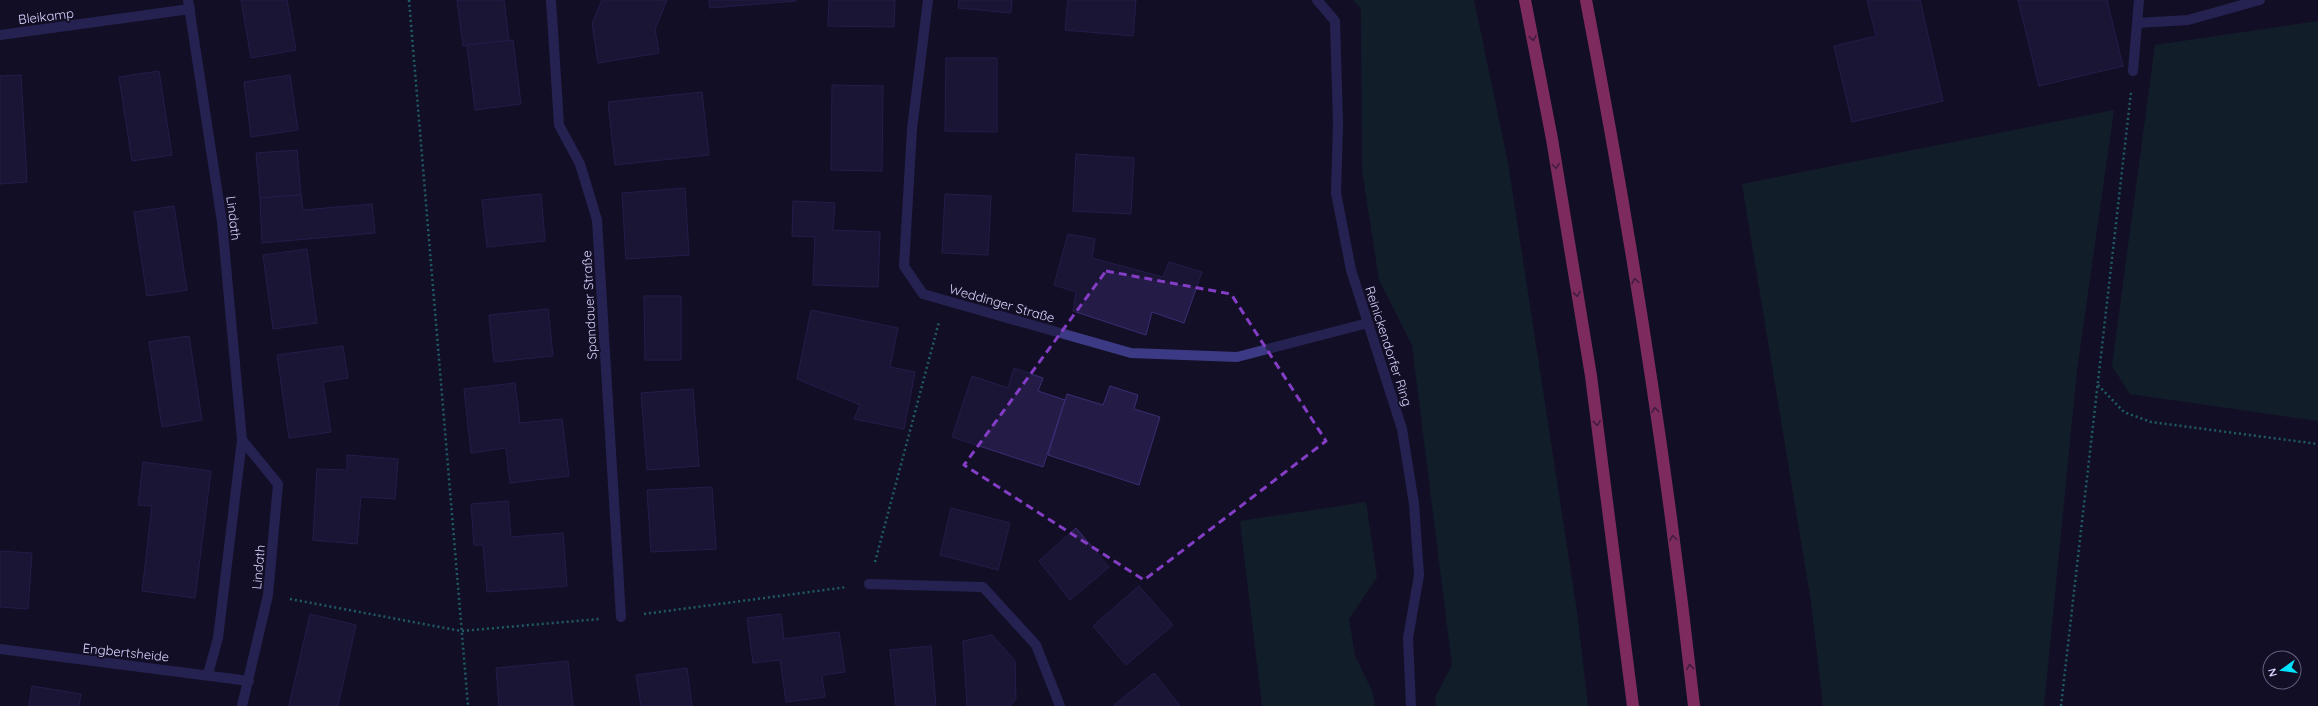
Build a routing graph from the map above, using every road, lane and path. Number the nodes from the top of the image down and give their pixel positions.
1 (408, 0) edge
2 (551, 0) edge
3 (928, 0) edge
4 (1318, 0) edge
5 (1525, 0) edge
6 (1586, 0) edge
7 (2139, 0) edge
8 (2260, 0) edge
9 (189, 5) edge
10 (2137, 24) junction
11 (0, 35) edge
12 (2133, 72) joint
13 (945, 300) junction
14 (1368, 323) junction
15 (2098, 385) junction
16 (242, 440) junction
17 (2318, 444) edge
18 (869, 584) junction
19 (268, 595) junction
20 (621, 617) junction
21 (461, 631) junction
22 (0, 649) edge
23 (208, 674) junction
24 (249, 681) junction
25 (242, 706) edge
26 (468, 706) edge
27 (1060, 706) edge
28 (1412, 706) edge
29 (1633, 706) edge
30 (1694, 706) edge
31 (2061, 706) edge

1 - 21 path
2 - 20 street, Spandauer Straße
3 - 13 street, Weddinger Straße
4 - 14 street, Reinickendorfer Ring
5 -> 29 highway
30 -> 6 highway
7 - 10 street
8 - 10 street
9 - 11 street, Bleikamp
9 - 16 street, Lindath
10 - 12 street
12 - 15 path
13 - 14 street, Weddinger Straße
13 - 18 path
14 - 28 street, Reinickendorfer Ring
15 - 17 path
15 - 31 path
16 - 19 street, Lindath
16 - 23 street, Lindath
18 - 20 path
18 - 27 street
19 - 21 path
19 - 24 street, Lindath
20 - 21 path
21 - 26 path
22 - 23 street, Engbertsheide
23 - 24 street, Engbertsheide
24 - 25 street, Lindath

